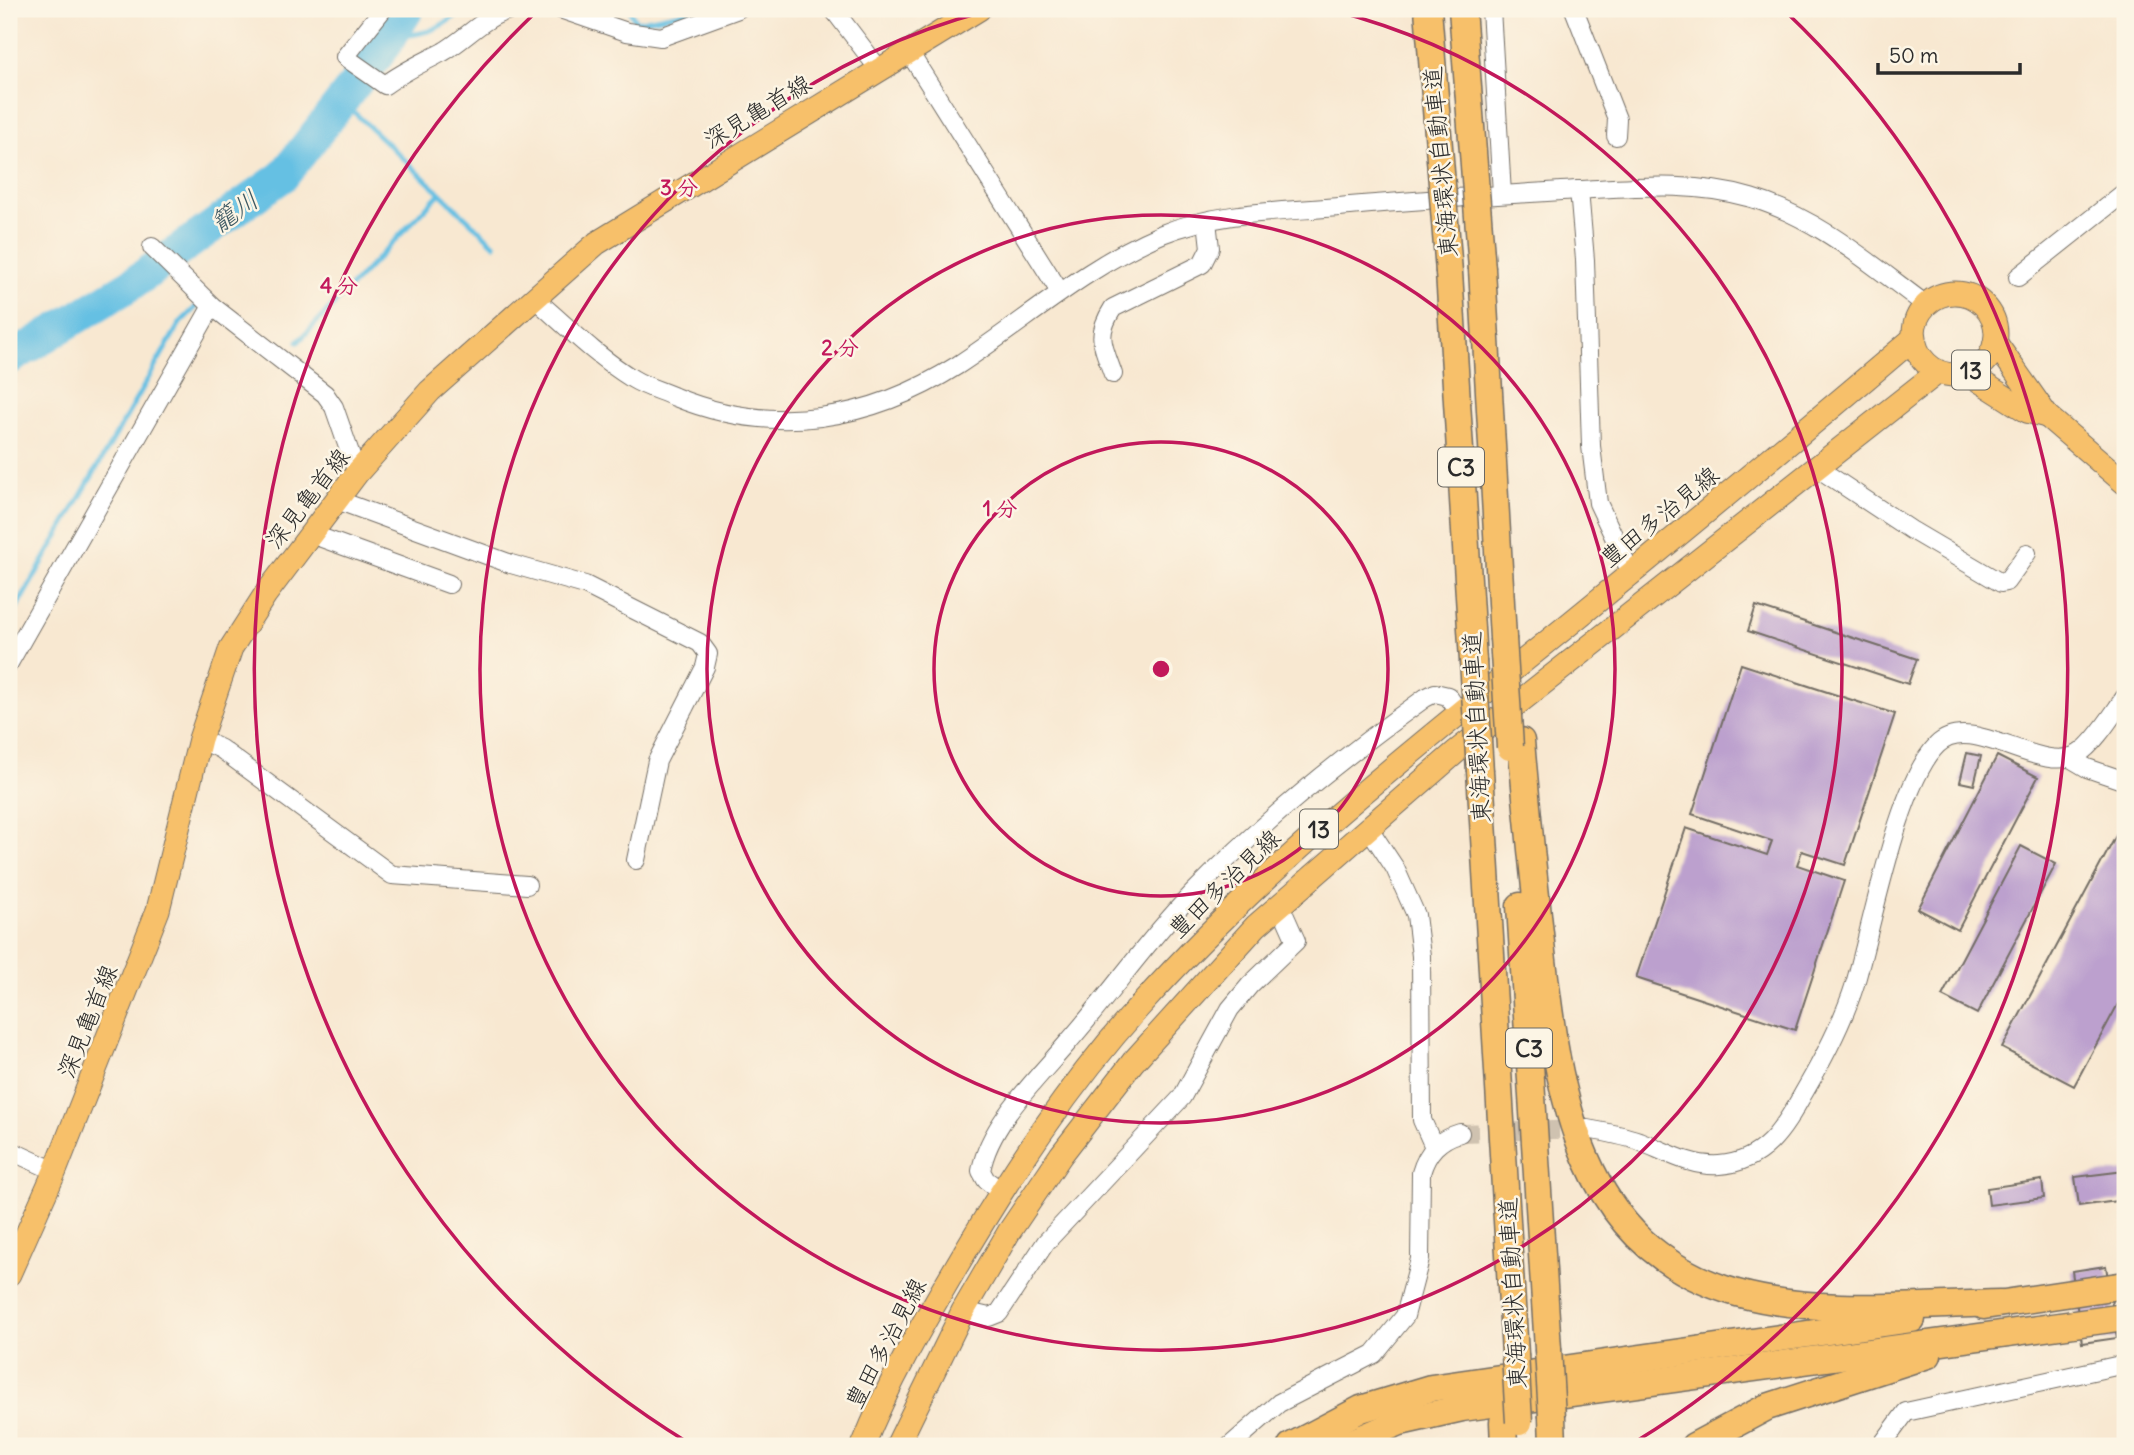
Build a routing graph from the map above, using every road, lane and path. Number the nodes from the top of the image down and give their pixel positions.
1 (383, 9) edge
2 (513, 9) edge
3 (559, 9) edge
4 (738, 9) edge
5 (833, 9) edge
6 (979, 9) edge
7 (1428, 9) edge
8 (1462, 9) edge
9 (1491, 9) edge
10 (1574, 9) edge
11 (909, 52) junction
12 (878, 68) junction
13 (1616, 136) dead end
14 (1579, 190) junction
15 (2125, 192) edge
16 (1502, 194) junction
17 (1208, 221) junction
18 (155, 249) dead end
19 (2018, 277) dead end
20 (1060, 292) junction
21 (533, 297) junction
22 (1926, 304) junction
23 (212, 306) junction
24 (1915, 337) junction
25 (1996, 342) junction
26 (1938, 372) junction
27 (1967, 373) junction
28 (1113, 374) dead end
29 (2047, 416) junction
30 (1816, 467) junction
31 (357, 473) junction
32 (2125, 483) edge
33 (337, 500) junction
34 (311, 534) junction
35 (2027, 553) dead end
36 (1631, 573) junction
37 (449, 584) dead end
38 (9, 663) edge
39 (2125, 697) edge
40 (1459, 713) junction
41 (200, 739) junction
42 (1515, 744) junction
43 (2070, 758) junction
44 (2125, 782) edge
45 (1368, 827) junction
46 (636, 860) dead end
47 (527, 886) dead end
48 (1280, 905) junction
49 (1587, 1129) tunnel mouth
50 (1460, 1133) tunnel mouth
51 (1434, 1147) junction
52 (9, 1150) edge
53 (55, 1171) junction
54 (1001, 1191) junction
55 (9, 1274) edge
56 (2125, 1285) edge
57 (2000, 1303) junction
58 (963, 1311) junction
59 (2125, 1317) edge
60 (2004, 1334) junction
61 (2125, 1364) edge
62 (1512, 1434) edge
63 (863, 1446) edge
64 (897, 1446) edge
65 (1230, 1446) edge
66 (1291, 1446) edge
67 (1343, 1446) edge
68 (1553, 1446) edge
69 (1694, 1446) edge
70 (1881, 1446) edge

1 - 2 street
3 - 4 street
5 - 12 street
6 - 11 main road, 深見亀首線
7 - 62 highway, 東海環状自動車道 / C3, bridge
8 - 42 highway, 東海環状自動車道 / C3, bridge
9 - 16 street
10 - 13 street
11 - 12 main road, 深見亀首線
11 - 20 street
12 - 21 main road, 深見亀首線
14 - 16 street
14 - 22 street
14 - 36 street
15 - 19 street
16 - 17 street
17 - 20 street
17 - 28 street
18 - 23 street
20 - 21 street
21 - 31 main road, 深見亀首線
22 - 24 main road
22 - 25 main road, 13
23 - 31 street
23 - 38 street
24 - 26 main road, 13
24 - 36 main road, 豊田多治見線 / 13
25 - 27 main road, 13
25 - 29 main road, 13
26 - 27 main road, 13
26 - 30 main road, 13
27 - 29 main road, 13
29 - 32 main road, 13
30 - 35 street
30 - 45 main road, 13
31 - 33 main road, 深見亀首線
33 - 34 main road, 深見亀首線
33 - 46 street
34 - 37 street
34 - 41 main road, 深見亀首線
36 - 40 main road, 豊田多治見線 / 13
39 - 43 street
40 - 54 main road, 豊田多治見線 / 13
40 - 54 street
41 - 47 street
41 - 53 main road, 深見亀首線
42 - 57 highway
42 - 68 highway, 東海環状自動車道 / C3, bridge
43 - 44 street
43 - 49 street
45 - 48 main road, 13
45 - 51 street
48 - 58 main road, 13
48 - 58 street
50 - 51 street
51 - 65 street
52 - 53 street
53 - 55 main road, 深見亀首線
54 - 63 main road, 豊田多治見線 / 13
56 - 57 highway
57 - 66 highway
58 - 64 main road, 13
59 - 60 highway
60 - 67 highway
60 - 69 highway
61 - 70 street

